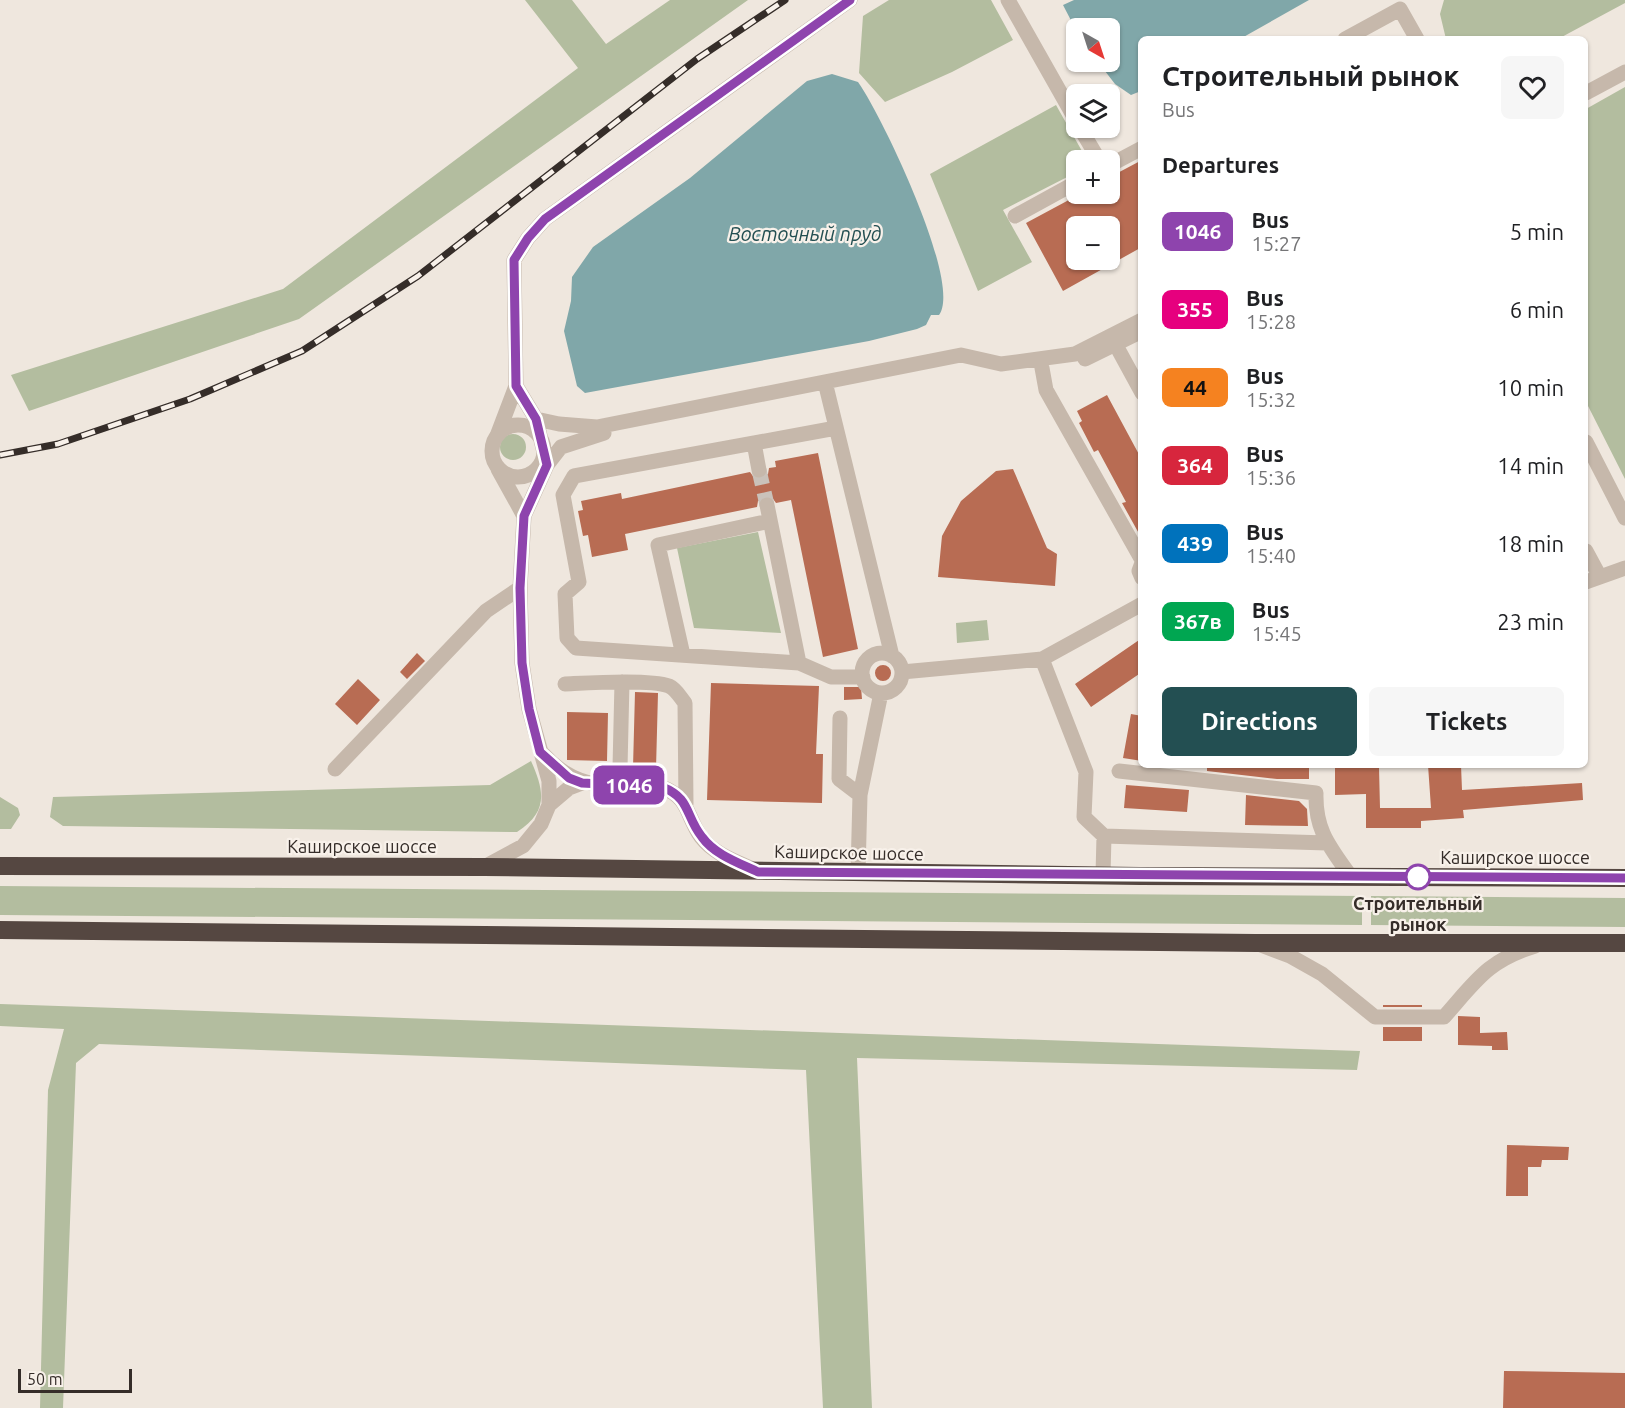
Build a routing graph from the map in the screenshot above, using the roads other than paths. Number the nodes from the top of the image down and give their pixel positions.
1 (850, 0) edge
2 (1008, 0) edge
3 (1350, 36) edge
4 (1415, 36) edge
5 (1625, 72) edge
6 (1588, 92) edge
7 (1066, 103) edge
8 (1138, 150) edge
9 (1120, 160) edge
10 (1066, 188) edge
11 (1015, 216) dead end
12 (1138, 323) edge
13 (1138, 332) edge
14 (1114, 340) junction
15 (1042, 368) junction
16 (1138, 385) edge
17 (516, 386) junction
18 (826, 386) junction
19 (536, 419) junction
20 (836, 428) junction
21 (497, 436) junction
22 (754, 443) junction
23 (544, 446) junction
24 (1588, 446) edge
25 (547, 465) junction
26 (498, 469) junction
27 (759, 470) tunnel mouth
28 (766, 505) tunnel mouth
29 (524, 516) junction
30 (1625, 518) edge
31 (770, 521) junction
32 (1138, 555) edge
33 (1588, 559) edge
34 (1625, 568) edge
35 (1593, 580) edge
36 (520, 588) junction
37 (1138, 606) edge
38 (683, 655) junction
39 (892, 656) junction
40 (1042, 658) junction
41 (799, 663) junction
42 (902, 672) junction
43 (863, 677) junction
44 (622, 682) junction
45 (565, 684) dead end
46 (881, 693) junction
47 (840, 718) dead end
48 (540, 752) junction
49 (335, 769) dead end
50 (1119, 771) dead end
51 (582, 783) junction
52 (607, 784) junction
53 (860, 795) junction
54 (686, 804) junction
55 (549, 805) junction
56 (1104, 836) junction
57 (1327, 843) junction
58 (0, 866) edge
59 (484, 867) junction
60 (758, 872) junction
61 (858, 873) junction
62 (1103, 875) junction
63 (1351, 877) junction
64 (1625, 878) edge
65 (0, 930) edge
66 (1255, 943) junction
67 (1625, 943) edge
68 (1545, 944) junction

1 - 17 street
2 - 7 street
3 - 4 street
5 - 6 street
8 - 9 street
10 - 11 street
12 - 14 street
13 - 14 street
14 - 15 street
14 - 16 street
14 - 18 street
15 - 18 street
15 - 32 street
17 - 19 street
17 - 21 street
18 - 19 street
18 - 20 street
18 - 25 street
19 - 23 street
20 - 22 street
20 - 39 street
21 - 23 street
21 - 26 street
22 - 27 street
22 - 38 street
23 - 25 street
23 - 26 street
24 - 30 street
25 - 29 street
26 - 29 street
28 - 31 street
29 - 36 street
31 - 38 street
31 - 41 street
33 - 35 street
34 - 35 street
36 - 48 street
36 - 49 street
37 - 40 street
38 - 41 street
39 - 42 street
39 - 43 street
40 - 42 street
40 - 56 street
41 - 43 street
42 - 46 street
43 - 46 street
44 - 45 street
44 - 52 street
44 - 54 street
46 - 53 street
47 - 53 street
48 - 51 street
48 - 55 street
50 - 57 street
51 - 52 street
51 - 55 street
52 - 54 street
53 - 61 street
54 - 60 street
55 - 59 street
56 - 57 street
56 - 62 street
57 - 63 street
58 - 59 highway, Каширское шоссе
59 - 60 highway, Каширское шоссе
60 - 61 highway, Каширское шоссе
61 - 62 highway, Каширское шоссе
62 - 63 highway, Каширское шоссе
63 - 64 highway, Каширское шоссе
65 - 66 highway
66 - 68 highway
66 - 68 street
67 - 68 highway

